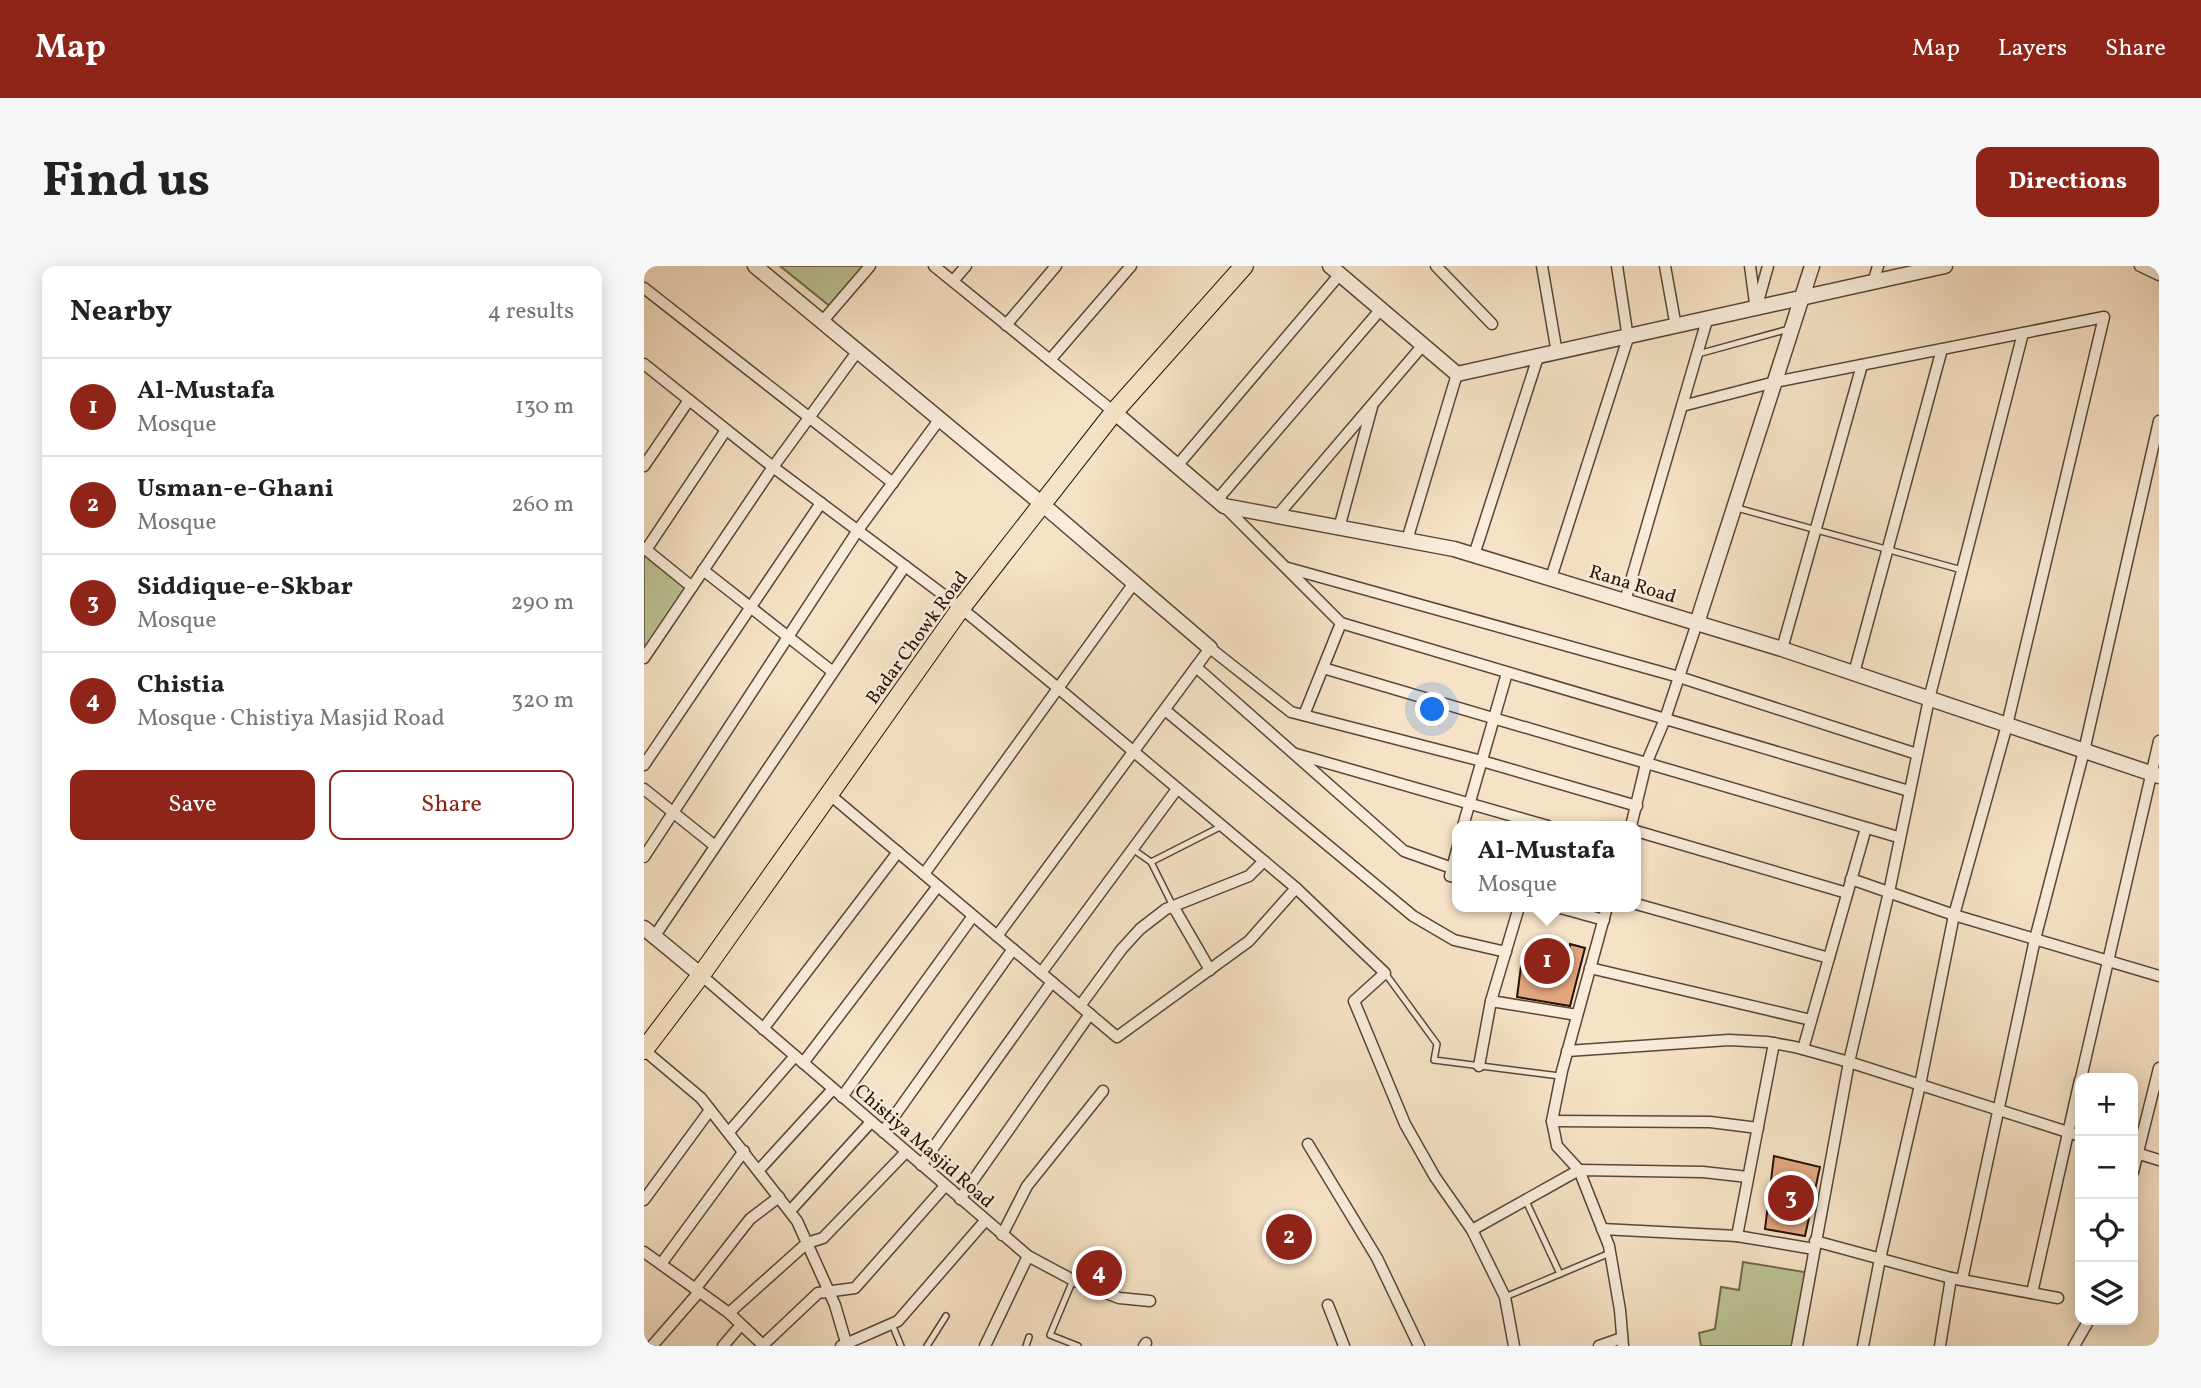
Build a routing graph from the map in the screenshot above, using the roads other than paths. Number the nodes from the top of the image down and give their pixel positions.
1 (755, 266) edge
2 (870, 266) edge
3 (934, 266) edge
4 (966, 266) edge
5 (1056, 266) edge
6 (1131, 266) edge
7 (1244, 266) edge
8 (1436, 266) edge
9 (1542, 266) edge
10 (1617, 266) edge
11 (1665, 266) edge
12 (1750, 266) edge
13 (1768, 266) edge
14 (1812, 266) edge
15 (1878, 266) edge
16 (1945, 266) edge
17 (2140, 266) edge
18 (1335, 270) edge
19 (2159, 275) edge
20 (953, 281) junction
21 (1873, 283) junction
22 (644, 288) edge
23 (1801, 299) junction
24 (1381, 309) junction
25 (1756, 309) junction
26 (1707, 320) junction
27 (821, 323) junction
28 (1492, 324) dead end
29 (1006, 325) junction
30 (1676, 327) junction
31 (1792, 329) junction
32 (2023, 333) junction
33 (1628, 338) junction
34 (1423, 345) junction
35 (1942, 349) junction
36 (857, 352) junction
37 (1557, 353) junction
38 (1698, 354) junction
39 (1538, 357) junction
40 (1050, 360) junction
41 (1862, 365) junction
42 (646, 371) edge
43 (1457, 374) junction
44 (1775, 382) junction
45 (689, 400) junction
46 (1373, 404) junction
47 (1682, 406) junction
48 (1114, 412) junction
49 (810, 417) junction
50 (939, 420) junction
51 (2159, 421) edge
52 (726, 430) junction
53 (644, 466) edge
54 (1177, 466) junction
55 (773, 467) junction
56 (893, 483) junction
57 (821, 503) junction
58 (1221, 503) junction
59 (1042, 504) junction
60 (1734, 507) junction
61 (1277, 516) junction
62 (1339, 528) junction
63 (858, 530) junction
64 (1815, 530) junction
65 (1407, 540) junction
66 (645, 549) edge
67 (1885, 550) junction
68 (1474, 555) junction
69 (905, 566) junction
70 (1285, 567) junction
71 (703, 570) junction
72 (1962, 570) junction
73 (1551, 578) junction
74 (1135, 583) junction
75 (692, 587) junction
76 (1625, 601) junction
77 (750, 607) junction
78 (961, 608) junction
79 (1341, 623) junction
80 (1697, 623) junction
81 (788, 636) junction
82 (1210, 648) junction
83 (1782, 649) junction
84 (644, 658) edge
85 (1196, 667) junction
86 (1323, 668) junction
87 (833, 672) junction
88 (1507, 673) junction
89 (1854, 673) junction
90 (1679, 677) junction
91 (1058, 688) junction
92 (1929, 699) junction
93 (1164, 710) junction
94 (1304, 715) junction
95 (1493, 719) junction
96 (1665, 719) junction
97 (2007, 725) junction
98 (2159, 741) edge
99 (2084, 751) junction
100 (1133, 752) junction
101 (1293, 753) junction
102 (1917, 754) junction
103 (1482, 761) junction
104 (1646, 764) junction
105 (644, 765) edge
106 (2155, 775) edge
107 (644, 789) edge
108 (1177, 789) junction
109 (1909, 791) junction
110 (829, 794) junction
111 (1470, 804) junction
112 (1637, 806) junction
113 (673, 813) junction
114 (1465, 821) edge
115 (1530, 821) edge
116 (1632, 821) edge
117 (1222, 826) junction
118 (1866, 828) junction
119 (1641, 832) edge
120 (1898, 837) junction
121 (715, 846) junction
122 (1132, 849) junction
123 (898, 852) junction
124 (644, 857) edge
125 (1264, 861) junction
126 (1151, 862) junction
127 (1452, 872) edge
128 (924, 874) junction
129 (1851, 879) junction
130 (938, 886) junction
131 (1296, 888) junction
132 (1847, 892) junction
133 (1889, 892) junction
134 (1641, 905) edge
135 (1173, 906) junction
136 (1518, 912) edge
137 (1575, 912) edge
138 (1606, 912) edge
139 (973, 915) junction
140 (1954, 915) junction
141 (1604, 920) junction
142 (649, 933) edge
143 (997, 936) junction
144 (2035, 939) junction
145 (1013, 949) junction
146 (1506, 952) junction
147 (1829, 958) junction
148 (2108, 961) junction
149 (1590, 968) junction
150 (1210, 970) junction
151 (1041, 973) junction
152 (1385, 973) junction
153 (701, 975) junction
154 (2159, 976) edge
155 (1052, 982) junction
156 (1491, 1001) junction
157 (1080, 1006) junction
158 (1090, 1014) junction
159 (1577, 1015) junction
160 (1811, 1020) junction
161 (763, 1029) junction
162 (1774, 1044) junction
163 (1803, 1049) junction
164 (644, 1050) edge
165 (1567, 1051) junction
166 (799, 1060) junction
167 (1849, 1062) junction
168 (1479, 1066) junction
169 (2159, 1068) edge
170 (2081, 1073) edge
171 (1560, 1076) junction
172 (1920, 1085) junction
173 (833, 1089) junction
174 (1103, 1091) dead end
175 (842, 1097) junction
176 (2075, 1102) edge
177 (710, 1110) junction
178 (1998, 1112) junction
179 (1552, 1121) junction
180 (871, 1122) junction
181 (1758, 1128) junction
182 (729, 1132) junction
183 (883, 1132) junction
184 (2068, 1133) junction
185 (2075, 1135) edge
186 (2138, 1142) edge
187 (1308, 1144) dead end
188 (744, 1151) junction
189 (906, 1152) junction
190 (2138, 1154) edge
191 (2159, 1160) edge
192 (921, 1165) junction
193 (759, 1170) junction
194 (1579, 1170) junction
195 (1748, 1177) junction
196 (945, 1186) junction
197 (779, 1198) junction
198 (960, 1199) junction
199 (644, 1200) edge
200 (1525, 1200) junction
201 (790, 1211) junction
202 (985, 1221) junction
203 (1602, 1229) junction
204 (1472, 1230) junction
205 (1002, 1235) junction
206 (1737, 1236) junction
207 (807, 1243) junction
208 (1815, 1245) junction
209 (644, 1252) edge
210 (1610, 1253) junction
211 (1028, 1256) junction
212 (1880, 1259) junction
213 (661, 1264) junction
214 (1560, 1274) junction
215 (1957, 1279) junction
216 (1073, 1280) junction
217 (697, 1290) junction
218 (829, 1291) junction
219 (2032, 1293) junction
220 (1505, 1297) junction
221 (2058, 1298) dead end
222 (1150, 1301) dead end
223 (1328, 1305) dead end
224 (729, 1313) junction
225 (946, 1316) dead end
226 (892, 1324) junction
227 (741, 1325) junction
228 (2086, 1325) edge
229 (1029, 1337) dead end
230 (1623, 1342) edge
231 (845, 1345) edge
232 (652, 1346) edge
233 (723, 1346) edge
234 (763, 1346) edge
235 (901, 1346) edge
236 (927, 1346) edge
237 (985, 1346) edge
238 (1026, 1346) edge
239 (1078, 1346) edge
240 (1344, 1346) edge
241 (1419, 1346) edge
242 (1514, 1346) edge
243 (1599, 1346) edge
244 (1797, 1346) edge
245 (1863, 1346) edge
246 (1940, 1346) edge
247 (2074, 1346) edge

1 - 27 street
2 - 27 street
3 - 20 street
4 - 20 street
5 - 29 street
6 - 40 street
7 - 48 main road, Badar Chowk Road
8 - 28 street
9 - 37 street
10 - 33 street
11 - 30 street
12 - 25 street
13 - 25 street
14 - 23 street
15 - 21 street
16 - 21 street
17 - 19 street
18 - 24 street
18 - 54 street
20 - 29 street
21 - 23 street
22 - 49 street
23 - 25 street
23 - 31 street
24 - 34 street
24 - 58 street
25 - 26 street
26 - 30 street
26 - 38 street
27 - 36 street
29 - 40 street
30 - 33 street
31 - 38 lane
31 - 44 street
32 - 35 street
32 - 72 street
32 - 97 street
33 - 37 street
33 - 73 street
34 - 43 street
34 - 46 street
35 - 41 street
35 - 67 street
36 - 49 street
36 - 50 street
37 - 39 street
38 - 47 street
39 - 43 street
39 - 68 street
40 - 48 street
41 - 44 street
41 - 64 street
42 - 45 street
43 - 65 street
44 - 47 street
44 - 60 street
45 - 52 street
45 - 53 street
46 - 61 street
46 - 62 street
47 - 76 street
48 - 54 street, Rana Road
48 - 59 main road, Badar Chowk Road
49 - 55 street
49 - 56 street
50 - 56 street
50 - 59 street
51 - 99 street
52 - 55 street
52 - 66 street
54 - 58 street, Rana Road
55 - 57 street
55 - 71 street
56 - 63 street
57 - 63 street
57 - 77 street
58 - 61 street, Rana Road
58 - 70 street
59 - 74 street
59 - 78 main road, Badar Chowk Road
60 - 64 lane
60 - 80 street
61 - 62 street, Rana Road
62 - 65 street, Rana Road
63 - 69 street
63 - 81 street
64 - 67 lane
64 - 83 street
65 - 68 street, Rana Road
66 - 75 street
67 - 72 lane
67 - 89 street
68 - 73 street, Rana Road
69 - 78 street
69 - 87 street
70 - 79 street
70 - 90 street
71 - 75 street
71 - 77 street
72 - 92 street
73 - 76 street, Rana Road
74 - 82 street
74 - 91 street
75 - 84 street
76 - 80 street, Rana Road
77 - 81 street
77 - 105 street
78 - 91 street
78 - 110 main road, Badar Chowk Road
79 - 86 street
79 - 88 street
80 - 83 street, Rana Road
80 - 90 street
81 - 87 street
81 - 113 street
82 - 85 street
82 - 94 street
83 - 89 street, Rana Road
85 - 93 street
85 - 101 street
86 - 94 street
86 - 95 street
87 - 121 street
88 - 95 street
88 - 96 street
89 - 92 street, Rana Road
90 - 96 street
90 - 102 street
91 - 100 street
91 - 128 street
92 - 97 street, Rana Road
92 - 102 street
93 - 100 street
93 - 146 street
94 - 103 street
95 - 103 street
95 - 104 street
96 - 104 street
96 - 109 street
97 - 99 street, Rana Road
97 - 140 street
98 - 106 street
99 - 106 street, Rana Road
99 - 144 street
100 - 108 street
100 - 143 street
101 - 111 street
101 - 127 street
102 - 109 street
103 - 111 street
103 - 112 street
104 - 112 street
104 - 118 street
106 - 148 street
107 - 113 street
108 - 117 street
108 - 122 street
109 - 120 street
110 - 123 street
110 - 153 main road, Badar Chowk Road
111 - 114 street
111 - 115 street
112 - 116 street
113 - 121 street
113 - 124 street
117 - 125 street
117 - 126 lane
118 - 120 street
118 - 129 street
119 - 132 street
120 - 133 street
121 - 142 street
122 - 126 lane
122 - 151 street
123 - 128 street
123 - 161 street
125 - 131 street
125 - 135 street
126 - 135 lane
128 - 130 street
129 - 132 street
129 - 133 street
130 - 139 street
130 - 166 street
131 - 150 street
131 - 152 street
132 - 147 street
133 - 140 street
133 - 167 street
134 - 147 street
135 - 150 street
135 - 157 street
136 - 146 street
137 - 141 street
138 - 141 street
139 - 143 street
139 - 175 street
140 - 144 street
140 - 172 street
141 - 149 street
142 - 153 street
143 - 145 street
144 - 148 street
144 - 178 street
145 - 151 street
145 - 183 street
146 - 156 street
147 - 160 street
148 - 154 street
148 - 170 street
149 - 159 street
149 - 160 street
150 - 158 street
151 - 155 street
152 - 168 lane
152 - 204 street
153 - 161 street, Chistiya Masjid Road
153 - 164 main road, Badar Chowk Road
155 - 157 street
155 - 192 street
156 - 159 street
156 - 168 street
157 - 158 street
158 - 198 street
159 - 165 street
160 - 163 street
161 - 166 street, Chistiya Masjid Road
162 - 163 street
162 - 165 street
162 - 181 street
163 - 167 street
164 - 177 street
165 - 171 street
166 - 173 street, Chistiya Masjid Road
166 - 182 street
167 - 172 street
167 - 208 street
168 - 171 lane
169 - 186 street
171 - 179 street
172 - 178 street
172 - 212 street
173 - 175 street, Chistiya Masjid Road
173 - 193 street
174 - 205 street
175 - 180 street, Chistiya Masjid Road
176 - 184 street
177 - 182 street
177 - 199 street
178 - 184 street
178 - 215 street
179 - 181 street
179 - 194 street
180 - 183 street, Chistiya Masjid Road
180 - 201 street
181 - 195 street
182 - 188 street
183 - 189 street, Chistiya Masjid Road
184 - 185 street
184 - 219 street
187 - 241 street
188 - 193 street
188 - 213 street
189 - 192 street, Chistiya Masjid Road
189 - 207 street
190 - 191 street
192 - 196 street, Chistiya Masjid Road
193 - 197 street
194 - 195 street
194 - 200 street
194 - 203 street
195 - 206 street
196 - 198 street, Chistiya Masjid Road
196 - 218 street
197 - 201 street
197 - 217 street
198 - 202 street, Chistiya Masjid Road
200 - 204 street
200 - 214 lane
201 - 207 street
202 - 205 street, Chistiya Masjid Road
202 - 226 street
203 - 206 street
203 - 210 street
204 - 220 street
205 - 211 street, Chistiya Masjid Road
206 - 208 street
207 - 218 street
207 - 224 street
208 - 212 street
208 - 244 street
209 - 213 street
210 - 214 lane
210 - 230 street
211 - 216 street, Chistiya Masjid Road
211 - 237 street
212 - 215 street
212 - 245 street
213 - 217 street
214 - 220 lane
215 - 219 street
215 - 246 street
216 - 222 street, Chistiya Masjid Road
216 - 239 lane
217 - 224 street
217 - 232 street
218 - 231 street
218 - 234 street
219 - 221 street
220 - 242 street
223 - 240 street
224 - 227 street
225 - 236 lane
226 - 231 street
226 - 235 lane
227 - 233 street
227 - 234 street
228 - 247 street
229 - 238 lane
230 - 243 street

